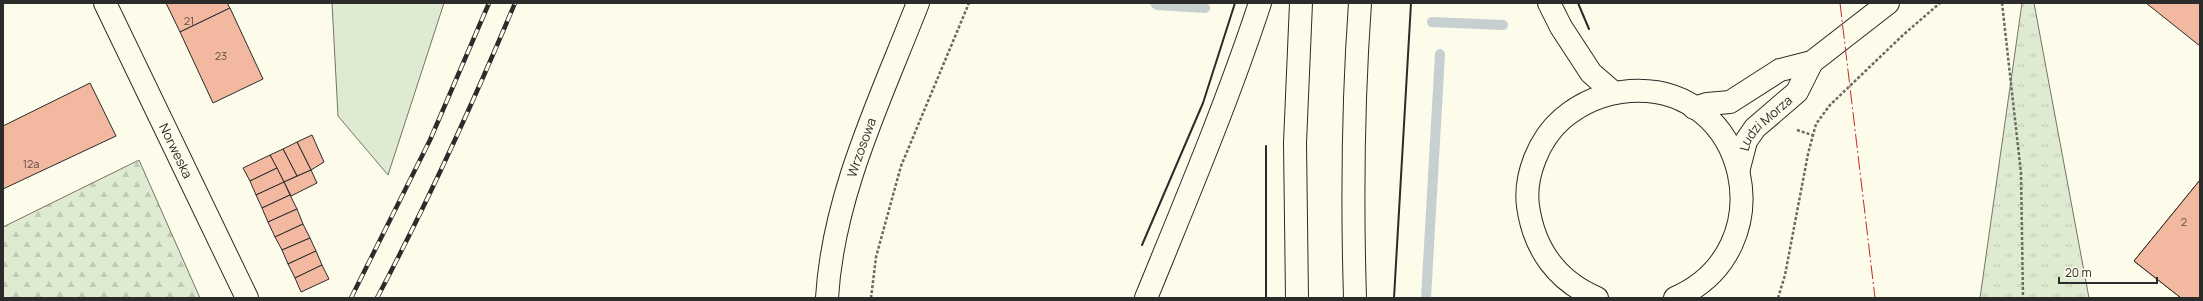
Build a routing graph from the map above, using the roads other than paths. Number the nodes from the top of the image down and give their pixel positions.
1 (105, 3) edge
2 (918, 3) edge
3 (1260, 3) edge
4 (1300, 3) edge
5 (1360, 3) edge
6 (1549, 3) edge
7 (1888, 3) edge
8 (1812, 62) junction
9 (1613, 92) junction
10 (1694, 108) junction
11 (1739, 168) junction
12 (247, 298) edge
13 (827, 298) edge
14 (1146, 298) edge
15 (1297, 298) edge
16 (1355, 298) edge
17 (1597, 298) edge
18 (1676, 298) edge

1 - 12 main road, Norweska
2 - 13 main road, Wrzosowa
3 - 14 main road
4 - 15 main road
5 - 16 main road
6 - 9 main road
7 - 8 main road, Ludzi Morza
8 - 10 main road, Ludzi Morza
8 - 11 main road, Ludzi Morza
9 - 10 main road
9 - 17 main road
10 - 11 main road
11 - 18 main road

